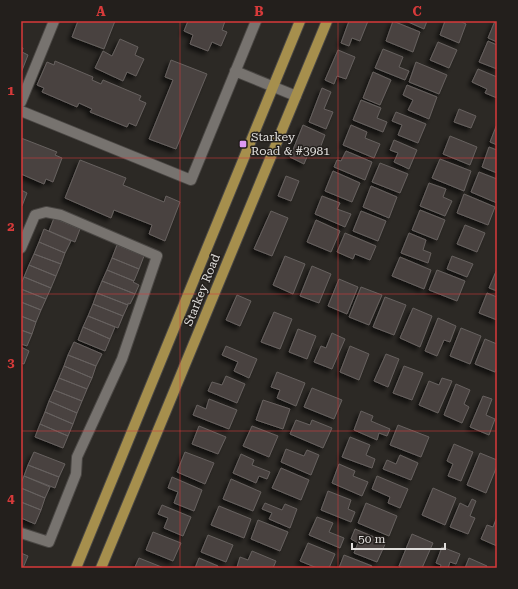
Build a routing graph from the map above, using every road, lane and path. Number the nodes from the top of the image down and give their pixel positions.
1 (54, 21) edge
2 (256, 21) edge
3 (300, 21) edge
4 (327, 21) edge
5 (235, 71) junction
6 (274, 87) junction
7 (296, 96) junction
8 (21, 102) edge
9 (21, 111) edge
10 (21, 248) edge
11 (21, 532) edge
12 (76, 568) edge
13 (101, 568) edge

1 - 8 lane
2 - 5 lane
3 - 6 main road, Starkey Road
4 - 7 main road, Starkey Road
5 - 6 lane
5 - 9 lane
6 - 7 lane
6 - 12 main road, Starkey Road
7 - 13 main road, Starkey Road
10 - 11 lane

